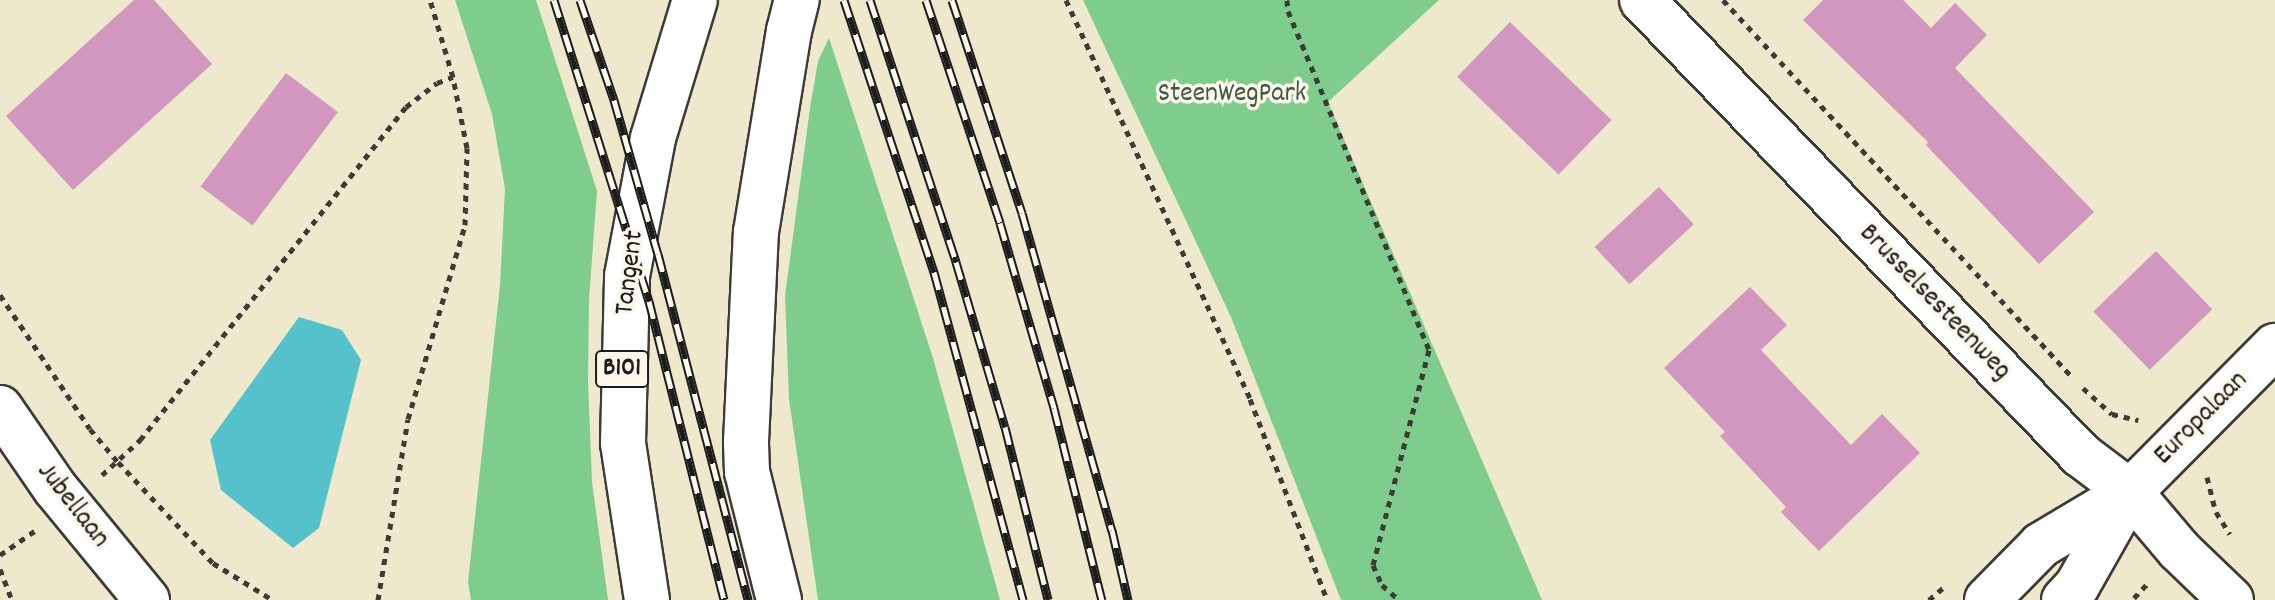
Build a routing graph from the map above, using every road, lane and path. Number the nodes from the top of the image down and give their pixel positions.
1 (430, 0) edge
2 (695, 0) edge
3 (797, 0) edge
4 (1066, 0) edge
5 (1287, 0) edge
6 (1642, 0) edge
7 (1723, 0) edge
8 (453, 77) junction
9 (0, 295) edge
10 (2275, 346) edge
11 (0, 408) edge
12 (2120, 416) dead end
13 (118, 462) junction
14 (2130, 492) junction
15 (0, 569) edge
16 (142, 598) edge
17 (12, 600) edge
18 (273, 600) edge
19 (378, 600) edge
20 (647, 600) edge
21 (779, 600) edge
22 (1327, 600) edge
23 (1399, 600) edge
24 (1987, 600) edge
25 (2064, 600) edge
26 (2130, 600) edge
27 (2136, 600) edge
28 (2231, 600) edge

1 - 8 path
2 - 20 main road, Tangent / B101
3 - 21 main road
4 - 22 path
5 - 23 path
6 - 14 main road, Brusselsesteenweg
7 - 12 path
8 - 13 path
8 - 19 path
9 - 13 path
10 - 14 main road, Europalaan
11 - 16 main road, Jubellaan
13 - 18 path
14 - 24 main road, Europalaan
14 - 25 main road, Europalaan
14 - 28 main road, Brusselsesteenweg
15 - 17 path
26 - 27 path

